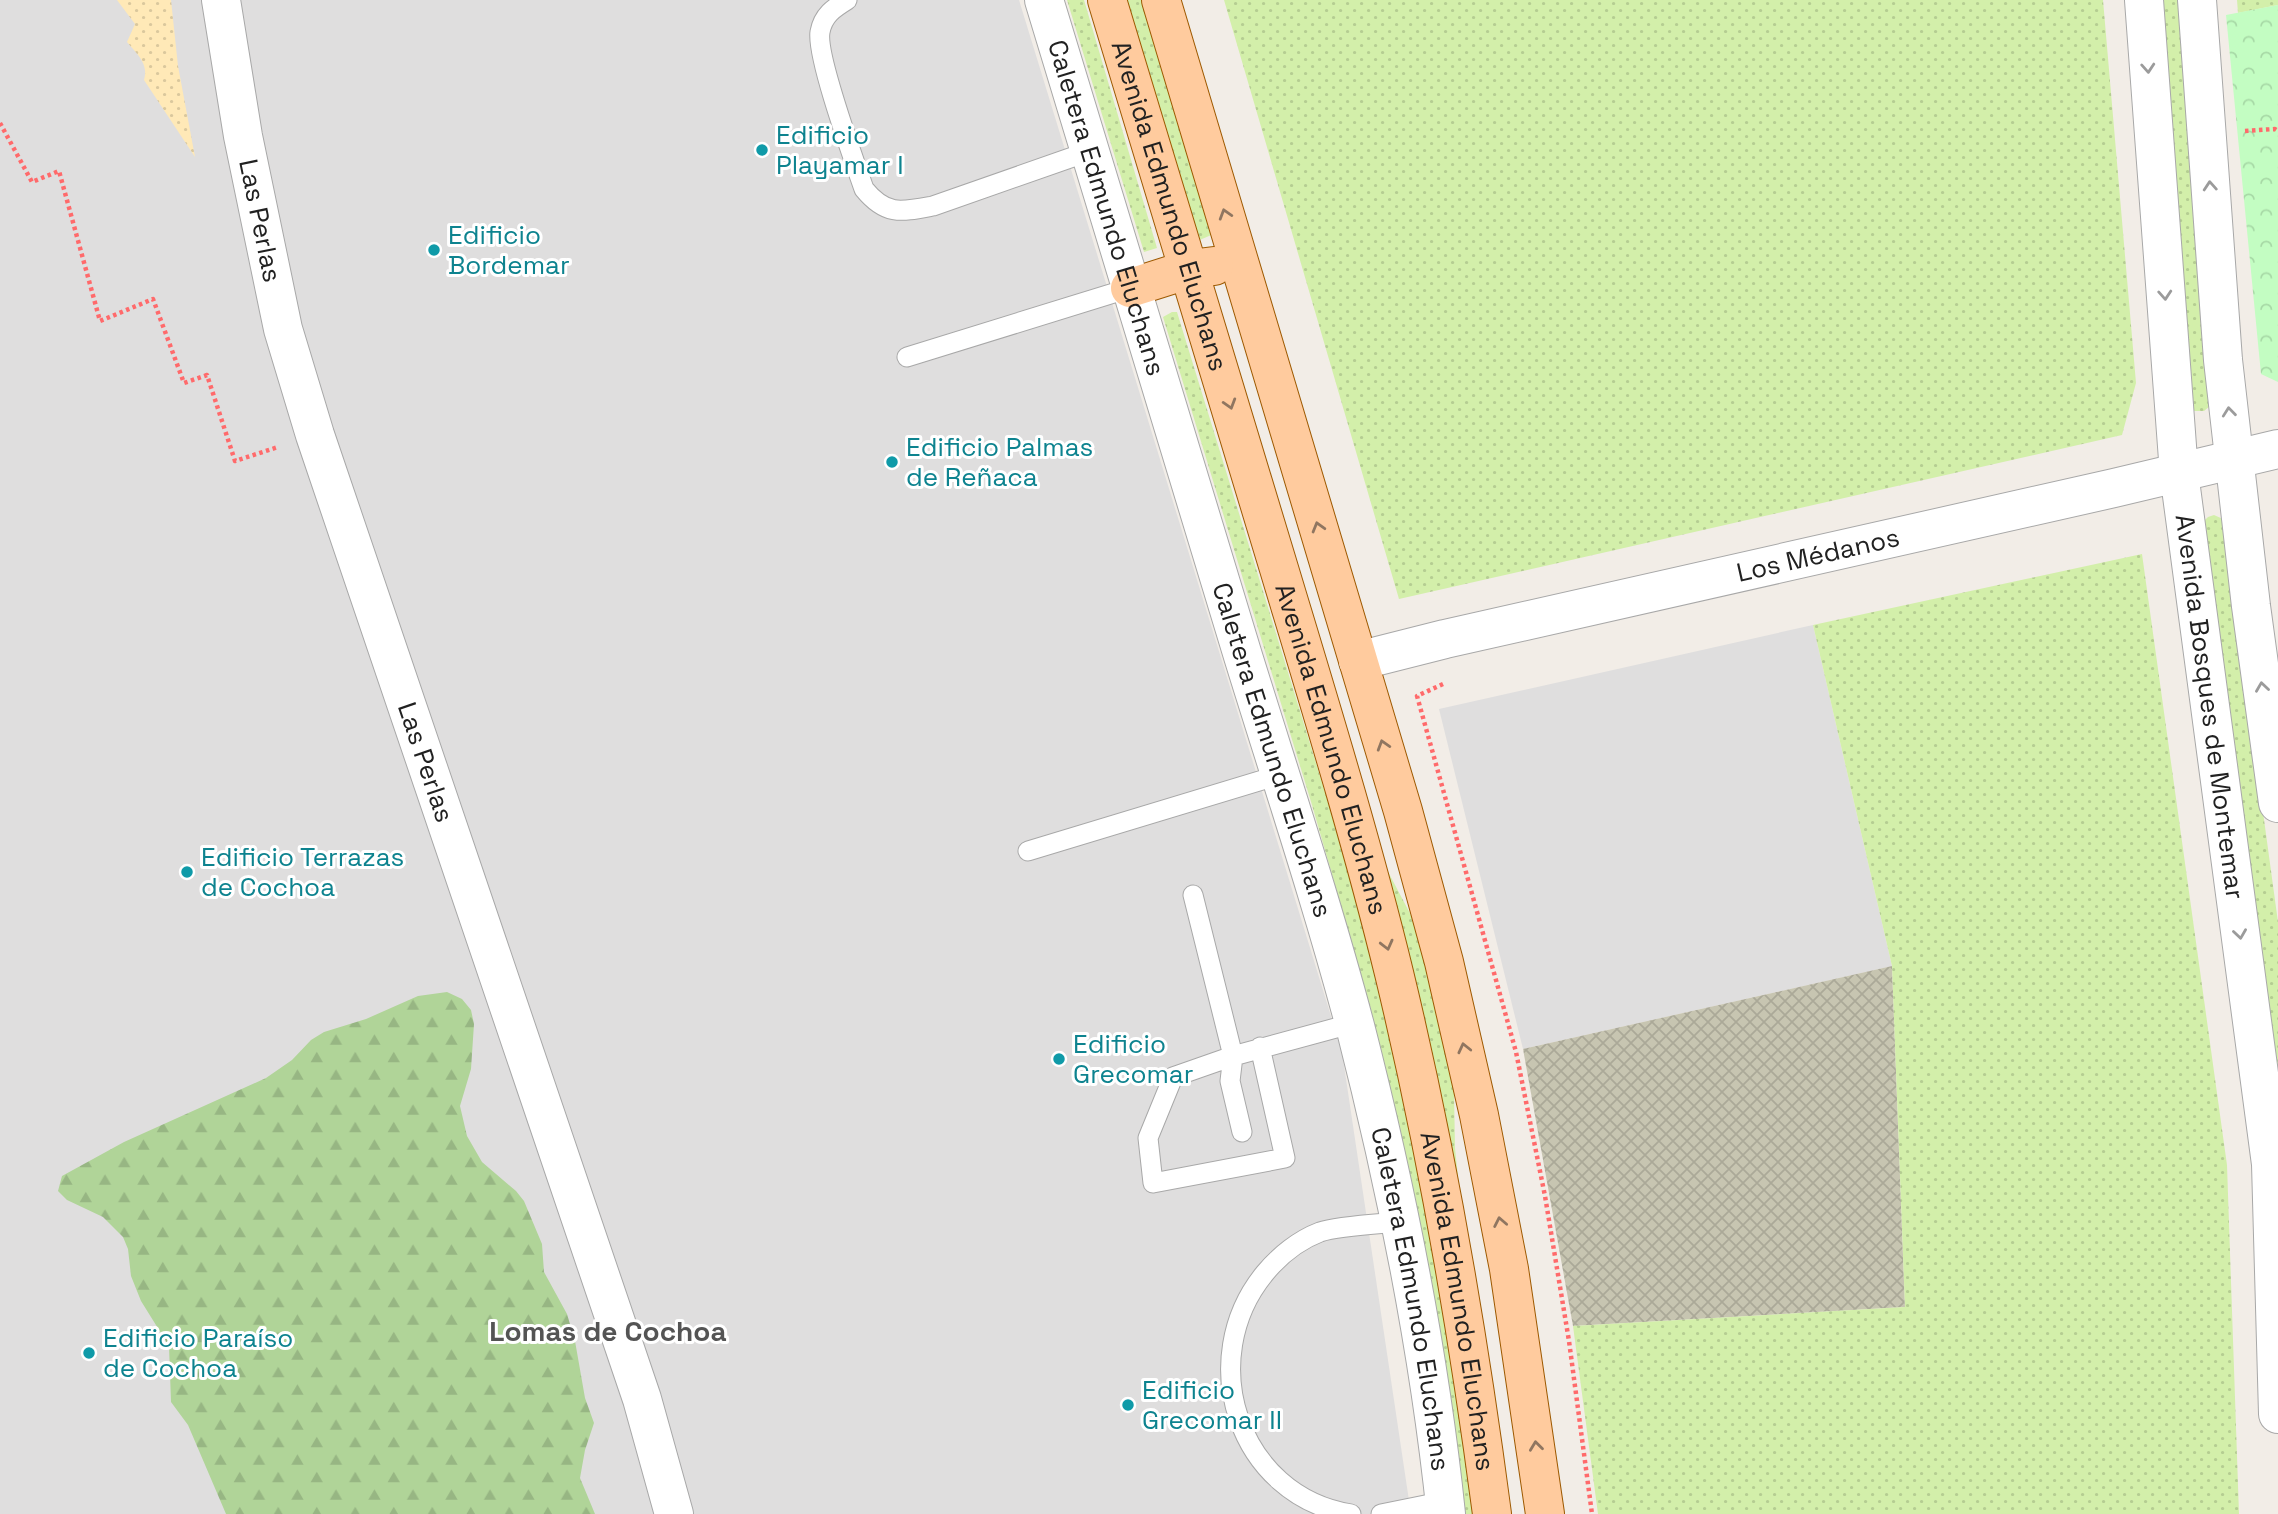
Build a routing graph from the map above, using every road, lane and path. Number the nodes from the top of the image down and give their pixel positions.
1 (221, 0) edge
2 (847, 0) edge
3 (1044, 0) edge
4 (1107, 0) edge
5 (1161, 0) edge
6 (2144, 0) edge
7 (2197, 0) edge
8 (0, 123) edge
9 (1090, 152) junction
10 (1190, 268) junction
11 (1245, 279) junction
12 (1130, 288) junction
13 (907, 357) dead end
14 (278, 447) dead end
15 (2278, 449) edge
16 (2234, 460) junction
17 (2179, 473) junction
18 (1358, 661) junction
19 (1279, 775) junction
20 (2278, 803) edge
21 (1028, 851) dead end
22 (1194, 895) dead end
23 (1354, 1024) junction
24 (1259, 1047) junction
25 (1233, 1056) junction
26 (1242, 1132) dead end
27 (1400, 1222) junction
28 (2278, 1414) edge
29 (1446, 1507) edge
30 (674, 1514) edge
31 (1351, 1514) edge
32 (1381, 1514) edge
33 (1492, 1514) edge
34 (1545, 1514) edge

1 - 30 street, Las Perlas
2 - 9 lane
3 - 9 street, Caletera Edmundo Eluchans
4 - 10 main road, Avenida Edmundo Eluchans
11 -> 5 main road, Avenida Edmundo Eluchans
6 -> 17 street, Avenida Bosques de Montemar
16 -> 7 street, Avenida Bosques de Montemar
8 - 14 path
9 - 12 street, Caletera Edmundo Eluchans
10 - 11 main road
10 - 12 main road
10 -> 33 main road, Avenida Edmundo Eluchans
18 -> 11 main road, Avenida Edmundo Eluchans
12 - 13 lane
12 - 19 street, Caletera Edmundo Eluchans
15 - 16 street, Los Médanos
16 - 17 street, Los Médanos
20 -> 16 street, Avenida Bosques de Montemar
17 - 18 street, Los Médanos
17 -> 28 street, Avenida Bosques de Montemar
34 -> 18 main road, Avenida Edmundo Eluchans
19 - 21 lane
19 - 23 street, Caletera Edmundo Eluchans
22 - 25 lane
23 - 24 lane
23 - 27 street, Caletera Edmundo Eluchans
24 - 25 lane
24 - 25 lane
25 - 26 lane
27 - 29 street, Caletera Edmundo Eluchans
27 - 31 lane
29 - 32 lane

